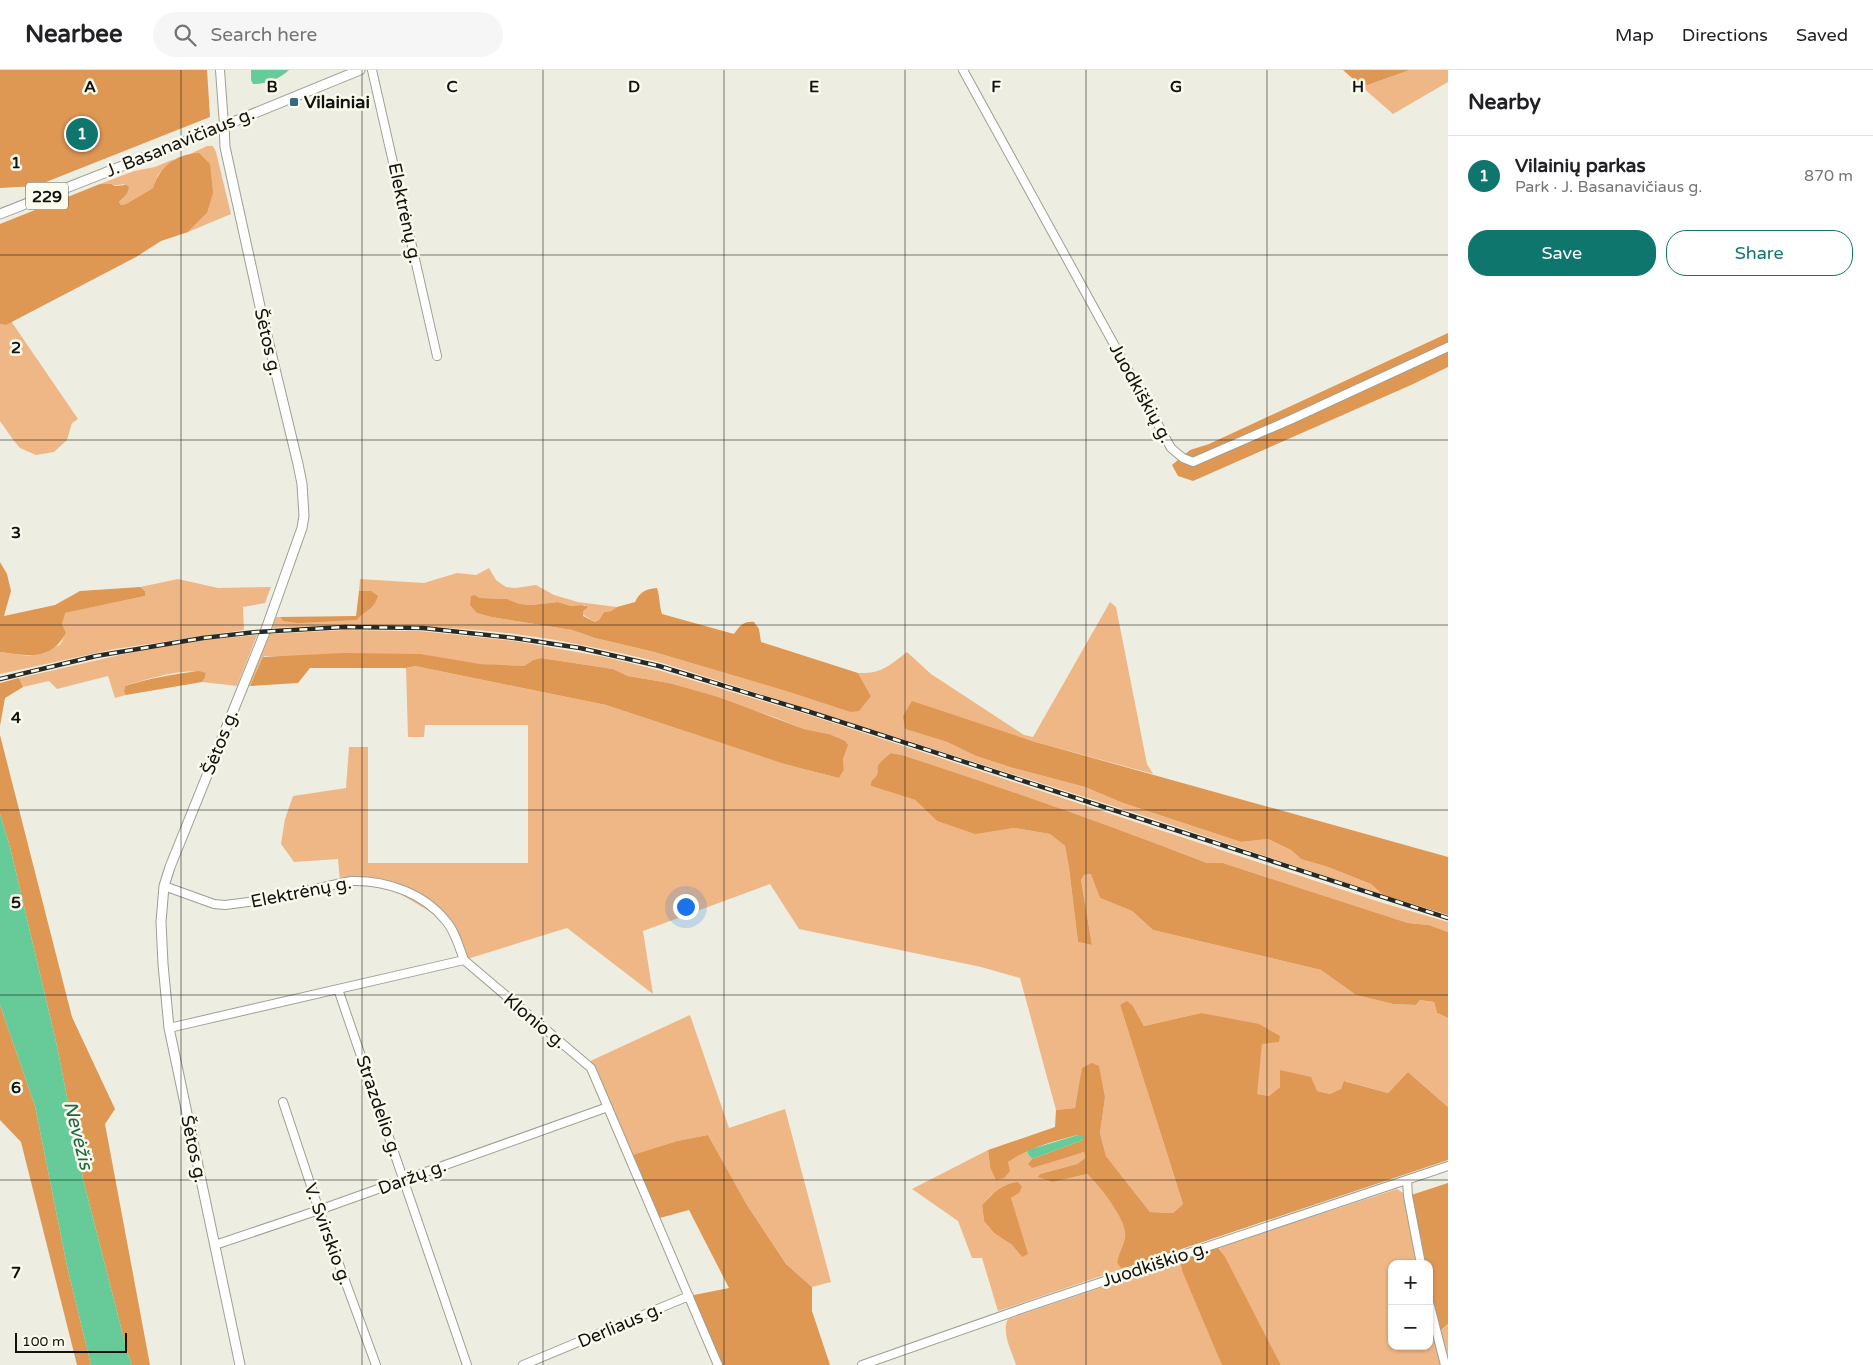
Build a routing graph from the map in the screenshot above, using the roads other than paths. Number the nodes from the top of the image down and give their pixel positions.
1 (220, 70) edge
2 (360, 70) edge
3 (372, 70) edge
4 (963, 70) edge
5 (224, 125) junction
6 (0, 214) edge
7 (1448, 347) edge
8 (437, 356) dead end
9 (164, 886) junction
10 (464, 960) junction
11 (338, 989) junction
12 (169, 1028) junction
13 (284, 1102) dead end
14 (608, 1107) junction
15 (1448, 1166) edge
16 (404, 1179) junction
17 (1407, 1180) junction
18 (319, 1210) junction
19 (215, 1245) junction
20 (1420, 1260) edge
21 (689, 1296) junction
22 (1430, 1305) edge
23 (240, 1365) edge
24 (376, 1365) edge
25 (467, 1365) edge
26 (523, 1365) edge
27 (718, 1365) edge
28 (862, 1365) edge
29 (1445, 1365) edge

1 - 5 street
2 - 5 main road, J. Basanavičiaus g. / 229
3 - 8 street, Elektrėnų g.
4 - 7 street, Juodkiškių g.
5 - 6 main road, J. Basanavičiaus g. / 229
5 - 9 main road, Šėtos g.
9 - 10 street, Elektrėnų g.
9 - 12 main road, Šėtos g.
10 - 11 street
10 - 14 street, Klonio g.
11 - 12 street
11 - 16 street, Strazdelio g.
12 - 19 main road, Šėtos g.
13 - 18 street, V. Svirskio g.
14 - 16 street, Daržų g.
14 - 21 street, Klonio g.
15 - 17 street, Juodkiškio g.
16 - 18 street, Daržų g.
16 - 25 street, Strazdelio g.
17 - 20 street
17 - 28 street, Juodkiškio g.
18 - 19 street, Daržų g.
18 - 24 street, V. Svirskio g.
19 - 23 main road, Šėtos g.
21 - 26 street, Derliaus g.
21 - 27 street, Klonio g.
22 - 29 street

